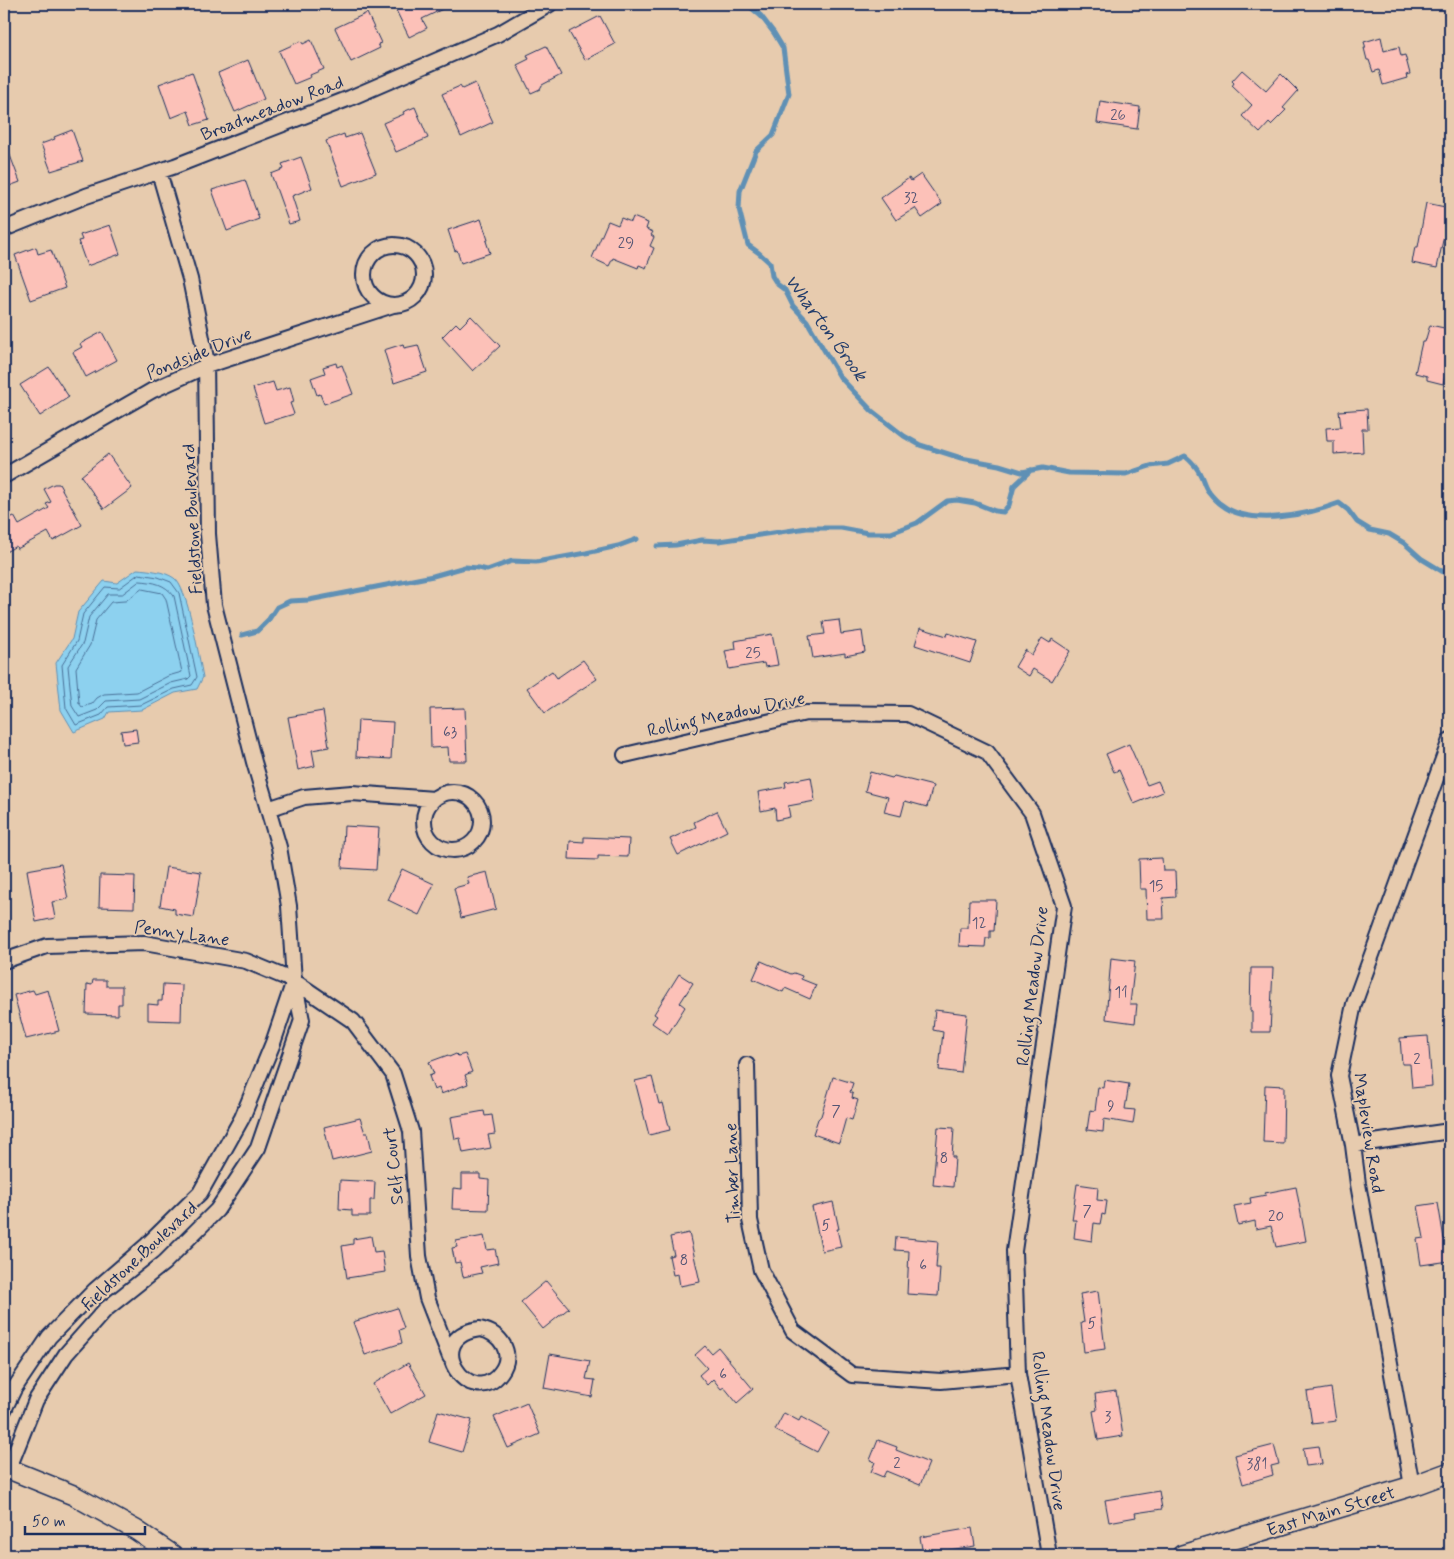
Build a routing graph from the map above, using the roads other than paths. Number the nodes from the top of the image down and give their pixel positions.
1 (547, 4) edge
2 (159, 172) junction
3 (4, 229) edge
4 (393, 305) junction
5 (206, 366) junction
6 (4, 476) edge
7 (1450, 740) edge
8 (625, 755) dead end
9 (434, 799) junction
10 (268, 809) junction
11 (4, 961) edge
12 (294, 981) junction
13 (748, 1065) dead end
14 (1450, 1131) edge
15 (1353, 1145) junction
16 (450, 1357) dead end
17 (1018, 1374) junction
18 (4, 1410) edge
19 (6, 1468) edge
20 (1450, 1472) edge
21 (1412, 1486) junction
22 (173, 1555) edge
23 (1049, 1555) edge
24 (1182, 1555) edge

1 - 2 street, Broadmeadow Road
2 - 3 street, Broadmeadow Road
2 - 5 street, Fieldstone Boulevard
4 - 4 street, Pondside Drive
4 - 5 street, Pondside Drive
5 - 6 street, Pondside Drive
5 - 10 street, Fieldstone Boulevard
7 - 15 street, Mapleview Road
8 - 17 street, Rolling Meadow Drive
9 - 9 street
9 - 10 street
10 - 12 street, Fieldstone Boulevard
11 - 12 street, Penny Lane
12 - 16 street, Self Court
12 - 18 street, Fieldstone Boulevard
12 - 19 street, Fieldstone Boulevard
13 - 17 street, Timber Lane
14 - 15 street
15 - 21 street, Mapleview Road
17 - 23 street, Rolling Meadow Drive
19 - 22 main road
20 - 21 main road, East Main Street
21 - 24 main road, East Main Street

